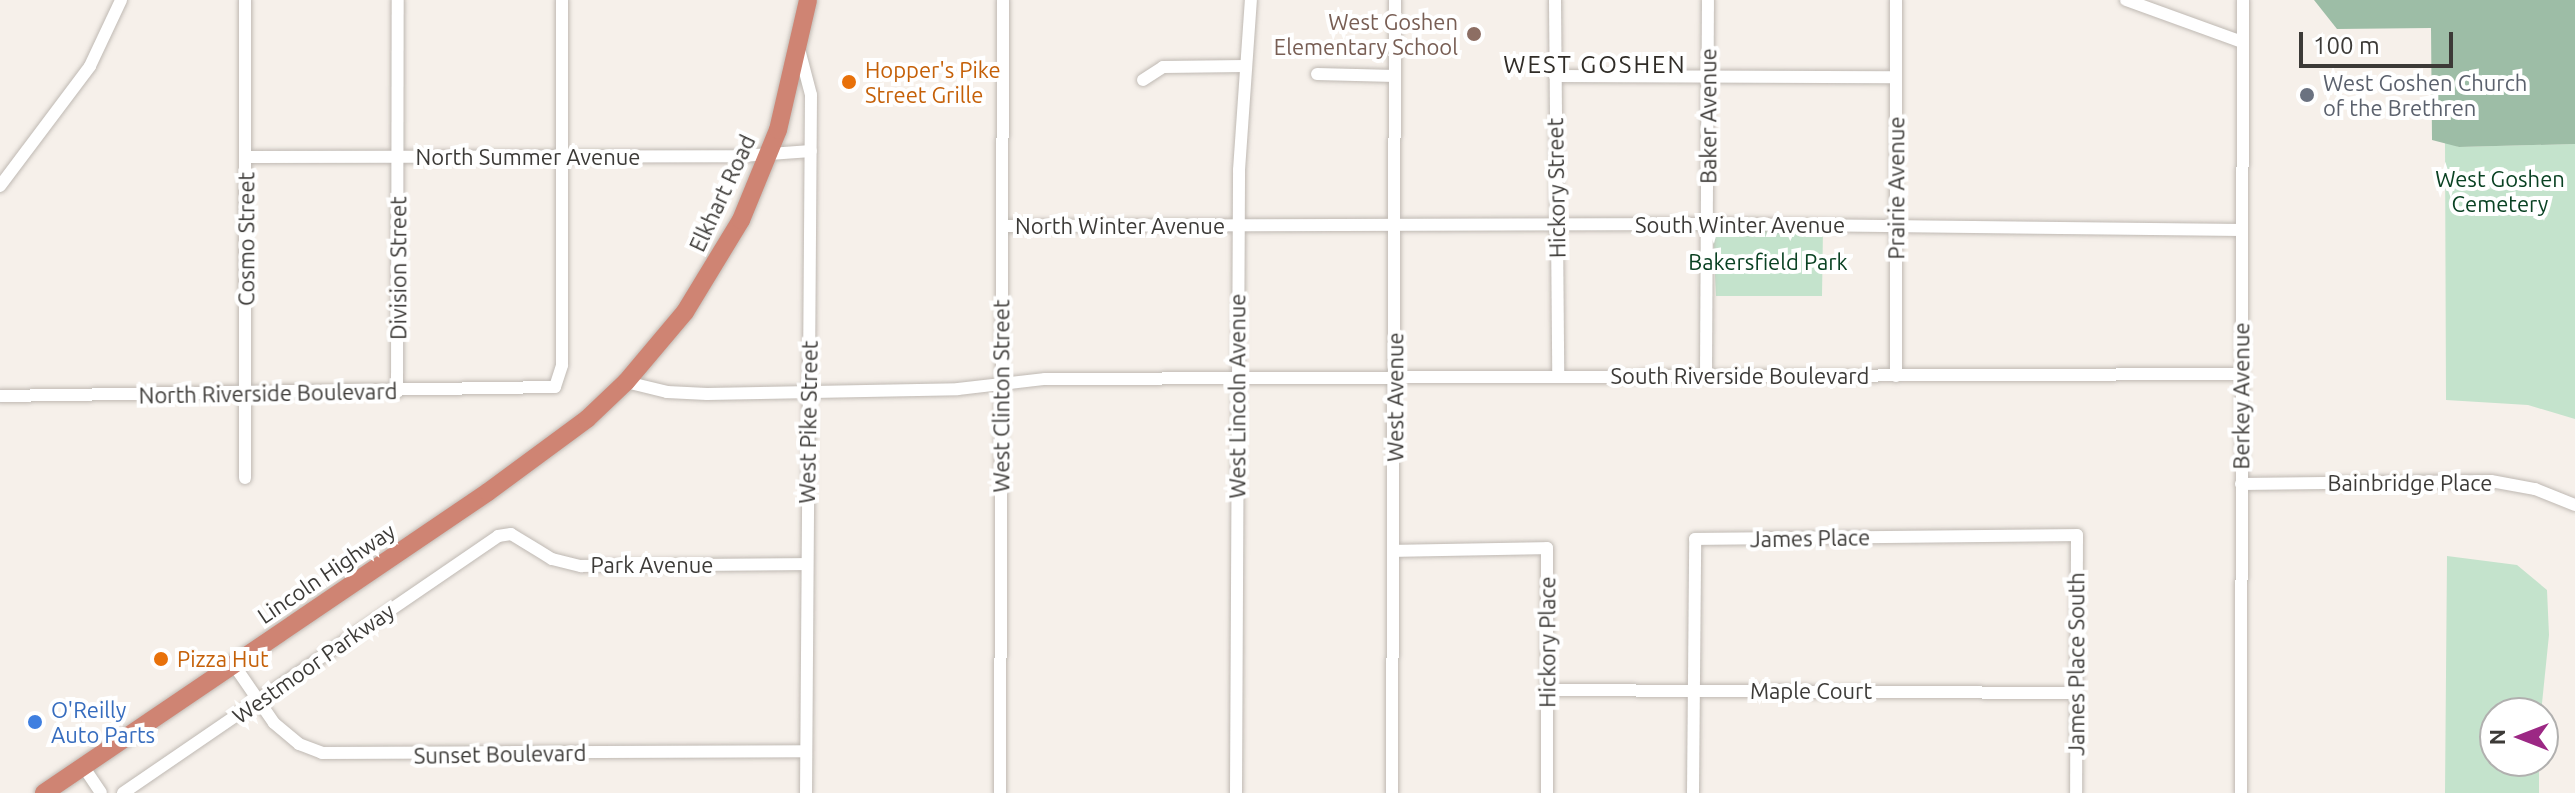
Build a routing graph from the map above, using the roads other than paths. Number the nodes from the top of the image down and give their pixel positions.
1 (121, 0) edge
2 (245, 0) edge
3 (398, 0) edge
4 (562, 0) edge
5 (808, 0) edge
6 (1003, 0) edge
7 (1251, 0) edge
8 (1395, 0) edge
9 (1555, 0) edge
10 (1708, 0) edge
11 (1896, 0) edge
12 (2126, 0) edge
13 (2243, 0) edge
14 (2242, 42) junction
15 (800, 53) junction
16 (1245, 66) junction
17 (1317, 74) dead end
18 (1395, 76) junction
19 (1555, 76) junction
20 (1708, 76) junction
21 (1896, 77) junction
22 (1143, 80) dead end
23 (811, 151) junction
24 (769, 154) junction
25 (246, 157) junction
26 (398, 157) junction
27 (562, 157) junction
28 (0, 186) edge
29 (1708, 224) junction
30 (1395, 225) junction
31 (1556, 225) junction
32 (1896, 225) junction
33 (1002, 226) junction
34 (1238, 226) junction
35 (2242, 230) junction
36 (2242, 374) junction
37 (1558, 376) junction
38 (1706, 376) junction
39 (1896, 376) junction
40 (1237, 377) junction
41 (1395, 377) junction
42 (626, 382) junction
43 (1001, 384) junction
44 (397, 392) junction
45 (808, 392) junction
46 (245, 394) junction
47 (0, 396) edge
48 (245, 478) dead end
49 (2241, 484) junction
50 (2575, 505) edge
51 (505, 534) joint
52 (2077, 535) joint
53 (1394, 551) junction
54 (807, 564) junction
55 (234, 665) junction
56 (1547, 690) junction
57 (1694, 691) junction
58 (2075, 693) junction
59 (258, 701) junction
60 (806, 751) junction
61 (83, 766) junction
62 (44, 793) edge
63 (101, 793) edge
64 (123, 793) edge
65 (806, 793) edge
66 (1000, 793) edge
67 (1236, 793) edge
68 (1392, 793) edge
69 (1547, 793) edge
70 (1693, 793) edge
71 (2076, 793) edge
72 (2241, 793) edge

1 - 28 street
2 - 25 street, Cosmo Street
3 - 26 street, Division Street
4 - 27 street
5 - 15 highway, Elkhart Road
6 - 33 street, West Clinton Street
7 - 16 street, West Lincoln Avenue
8 - 18 street, West Avenue
9 - 19 street, Hickory Street
10 - 20 street, Baker Avenue
11 - 21 street, Prairie Avenue
12 - 14 street
13 - 14 street, Berkey Avenue
14 - 35 street, Berkey Avenue
15 - 23 street, West Pike Street
15 - 24 highway, Elkhart Road
16 - 22 street
16 - 34 street, West Lincoln Avenue
17 - 18 street
18 - 30 street, West Avenue
19 - 20 street
19 - 31 street, Hickory Street
20 - 21 street
20 - 29 street, Baker Avenue
21 - 32 street, Prairie Avenue
23 - 24 street, North Summer Avenue
23 - 45 street, West Pike Street
24 - 27 street, North Summer Avenue
24 - 42 highway, Elkhart Road
25 - 26 street, North Summer Avenue
25 - 46 street, Cosmo Street
26 - 27 street, North Summer Avenue
26 - 44 street, Division Street
27 - 44 street, North Riverside Boulevard
29 - 31 street, South Winter Avenue
29 - 32 street, South Winter Avenue
29 - 38 street, Baker Avenue
30 - 31 street, South Winter Avenue
30 - 34 street, South Winter Avenue
30 - 41 street, West Avenue
31 - 37 street, Hickory Street
32 - 35 street, South Winter Avenue
32 - 39 street, Prairie Avenue
33 - 34 street, North Winter Avenue
33 - 43 street, West Clinton Street
34 - 40 street, West Lincoln Avenue
35 - 36 street, Berkey Avenue
36 - 39 street, South Riverside Boulevard
36 - 49 street, Berkey Avenue
37 - 38 street, South Riverside Boulevard
37 - 41 street, South Riverside Boulevard
38 - 39 street, South Riverside Boulevard
40 - 41 street, South Riverside Boulevard
40 - 43 street
40 - 67 street, West Lincoln Avenue
41 - 53 street, West Avenue
42 - 45 street
42 - 55 highway, Lincoln Highway
43 - 45 street
43 - 66 street, West Clinton Street
44 - 46 street, North Riverside Boulevard
45 - 54 street, West Pike Street
46 - 47 street, North Riverside Boulevard
46 - 48 street, Cosmo Street
49 - 50 street, Bainbridge Place
49 - 72 street, Berkey Avenue
51 - 54 street, Park Avenue
51 - 59 street, Westmoor Parkway
52 - 57 street, James Place
52 - 58 street, James Place South
53 - 56 street, Hickory Place
53 - 68 street, West Avenue
54 - 60 street, West Pike Street
55 - 59 street, Sunset Boulevard
55 - 61 highway, Lincoln Highway
56 - 57 street, Maple Court
56 - 69 street, Hickory Place
57 - 58 street, Maple Court
57 - 70 street
58 - 71 street, James Place South
59 - 60 street, Sunset Boulevard
59 - 64 street, Westmoor Parkway
60 - 65 street, West Pike Street
61 - 62 highway, Lincoln Highway
61 - 63 street

